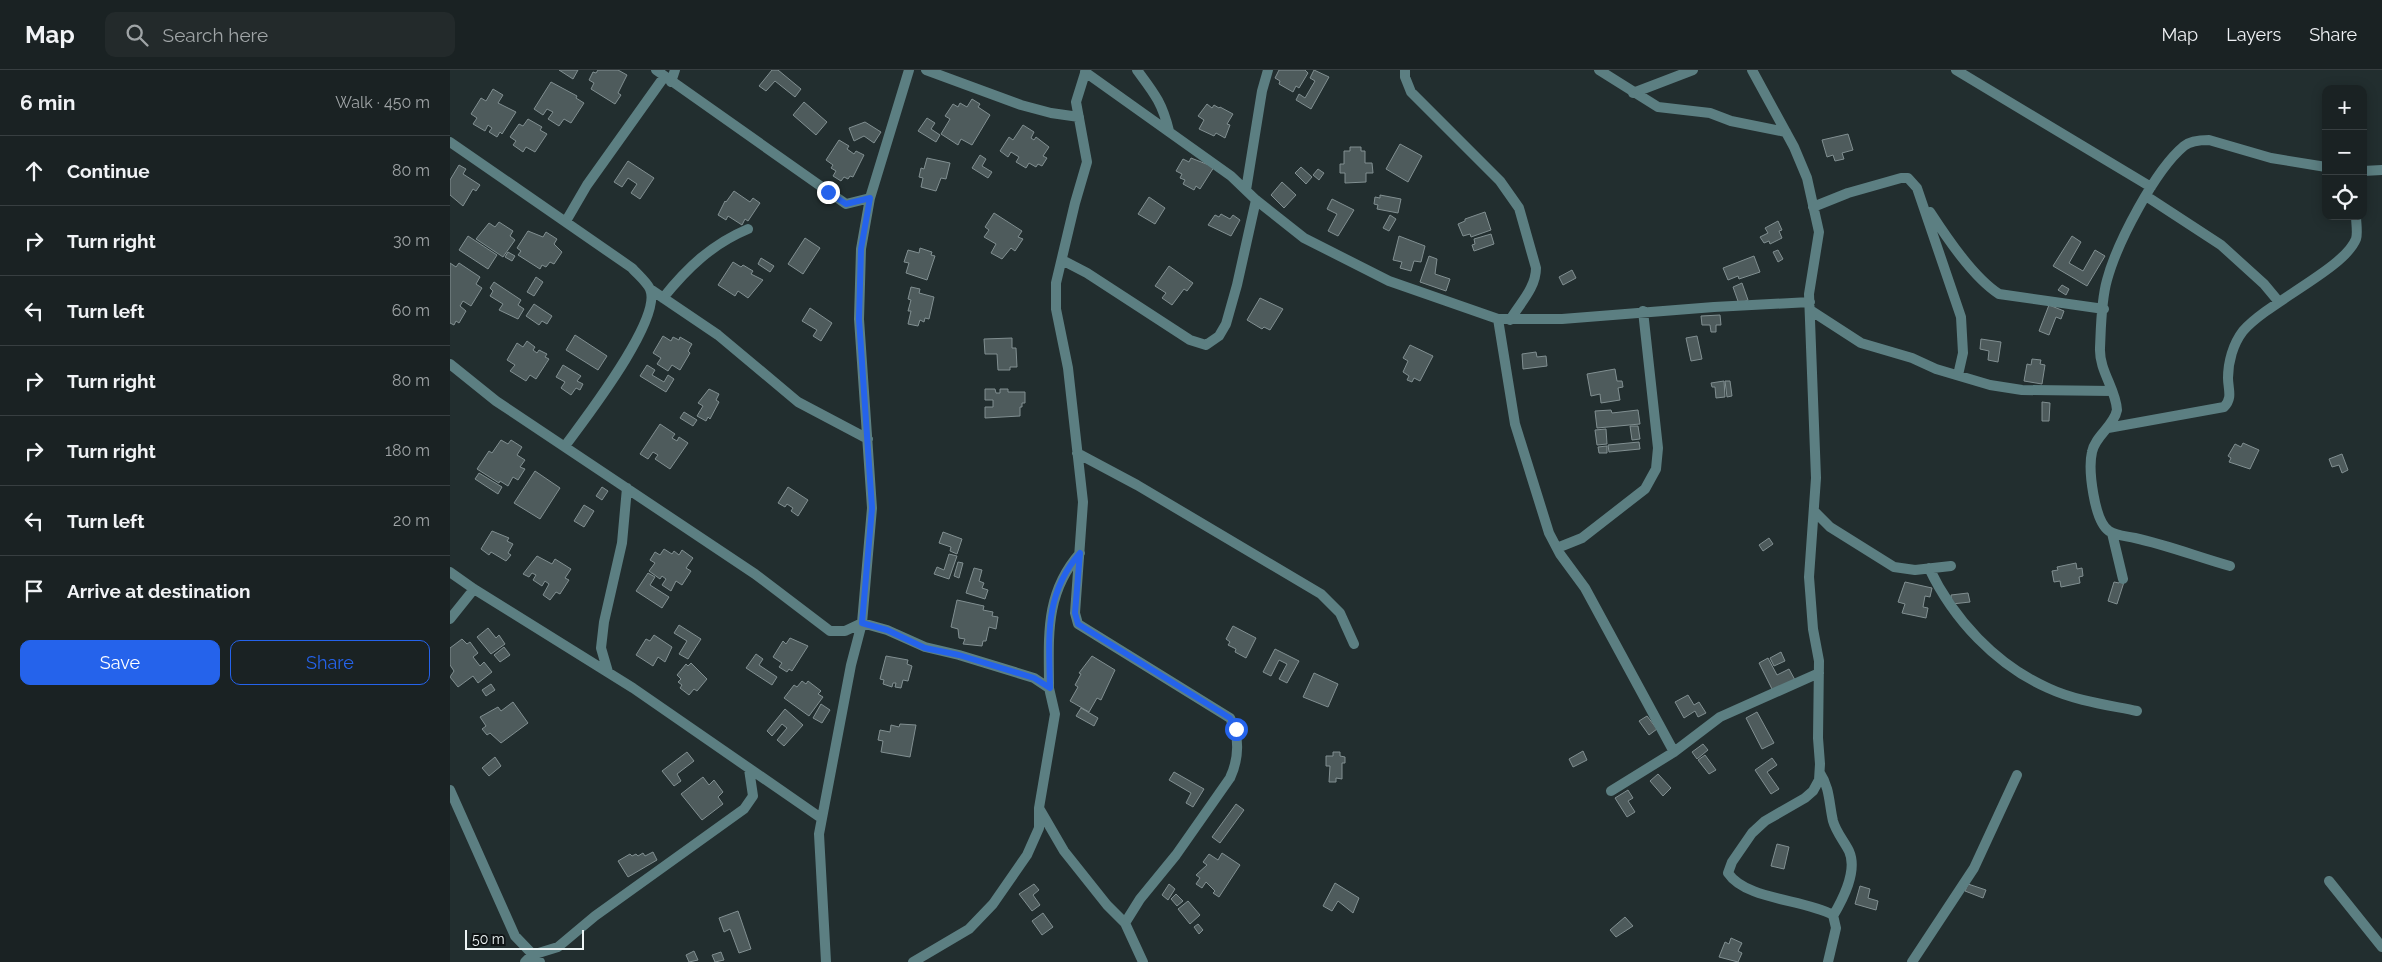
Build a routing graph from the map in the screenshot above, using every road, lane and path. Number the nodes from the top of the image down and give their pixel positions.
1 (656, 70) edge
2 (676, 70) edge
3 (909, 70) edge
4 (926, 70) edge
5 (1137, 70) edge
6 (1268, 70) edge
7 (1405, 70) edge
8 (1599, 70) edge
9 (1693, 70) edge
10 (1752, 70) edge
11 (1956, 70) edge
12 (1086, 71) edge
13 (945, 74) edge
14 (668, 79) junction
15 (1633, 93) junction
16 (1079, 116) junction
17 (1169, 131) junction
18 (1786, 132) junction
19 (450, 142) edge
20 (2322, 166) edge
21 (2382, 170) edge
22 (2367, 171) edge
23 (1246, 190) junction
24 (2148, 192) junction
25 (870, 198) junction
26 (1256, 200) junction
27 (1924, 205) junction
28 (1813, 207) junction
29 (2356, 220) edge
30 (566, 221) junction
31 (748, 229) dead end
32 (1062, 260) junction
33 (650, 289) junction
34 (663, 298) junction
35 (2279, 302) junction
36 (1810, 306) junction
37 (2104, 309) junction
38 (1643, 311) junction
39 (1498, 319) junction
40 (1510, 320) junction
41 (450, 364) edge
42 (1958, 375) junction
43 (2112, 391) junction
44 (2108, 428) junction
45 (868, 438) junction
46 (564, 446) junction
47 (1077, 453) junction
48 (627, 488) junction
49 (1814, 511) junction
50 (2112, 532) junction
51 (1557, 548) junction
52 (1080, 553) junction
53 (1951, 566) dead end
54 (2230, 566) dead end
55 (1929, 568) junction
56 (450, 572) edge
57 (2122, 579) dead end
58 (474, 589) junction
59 (450, 619) edge
60 (862, 623) junction
61 (1354, 644) dead end
62 (608, 672) junction
63 (1819, 673) junction
64 (1050, 688) junction
65 (2137, 711) dead end
66 (1674, 752) junction
67 (749, 769) junction
68 (1820, 773) junction
69 (2017, 775) dead end
70 (450, 790) edge
71 (1611, 791) dead end
72 (1040, 808) junction
73 (821, 818) junction
74 (2329, 881) dead end
75 (1833, 916) junction
76 (1125, 924) junction
77 (2382, 947) edge
78 (532, 960) edge
79 (826, 962) edge
80 (913, 962) edge
81 (1144, 962) edge
82 (1828, 962) edge
83 (1912, 962) edge

1 - 14 street
2 - 14 street
3 - 25 street
4 - 13 street
5 - 17 street
6 - 23 street
7 - 40 street
8 - 15 street
9 - 15 street
10 - 18 street
11 - 24 street
12 - 16 street
12 - 17 street
13 - 16 street
14 - 25 street
14 - 30 street
15 - 18 street
16 - 32 street
17 - 23 street
18 - 28 street
19 - 30 street
20 - 24 street
21 - 22 street
23 - 26 street
24 - 35 street
24 - 37 street
25 - 45 street
26 - 32 street
26 - 39 street
27 - 28 street
27 - 37 street
27 - 42 street
28 - 36 street
29 - 35 street
30 - 33 street
31 - 34 street
32 - 47 street
33 - 34 street
33 - 46 street
34 - 45 street
35 - 44 street
36 - 38 street
36 - 42 street
36 - 49 street
37 - 43 street
38 - 40 street
38 - 51 street
39 - 40 street
39 - 51 street
41 - 46 street
42 - 43 street
43 - 44 street
44 - 50 street
45 - 60 street
46 - 48 street
47 - 52 street
47 - 61 street
48 - 60 street
48 - 62 street
49 - 55 street
49 - 63 street
50 - 54 street
50 - 57 street
51 - 66 street
52 - 64 street
52 - 76 street
53 - 55 street
55 - 65 street
56 - 58 street
58 - 59 street
58 - 62 street
60 - 64 street
60 - 73 street
62 - 67 street
63 - 66 street
63 - 68 street
64 - 72 street
66 - 71 street
67 - 73 street
67 - 78 street
68 - 75 street
68 - 75 street
69 - 83 street
70 - 78 street
72 - 76 street
72 - 80 street
73 - 79 street
74 - 77 street
75 - 82 street
76 - 81 street

